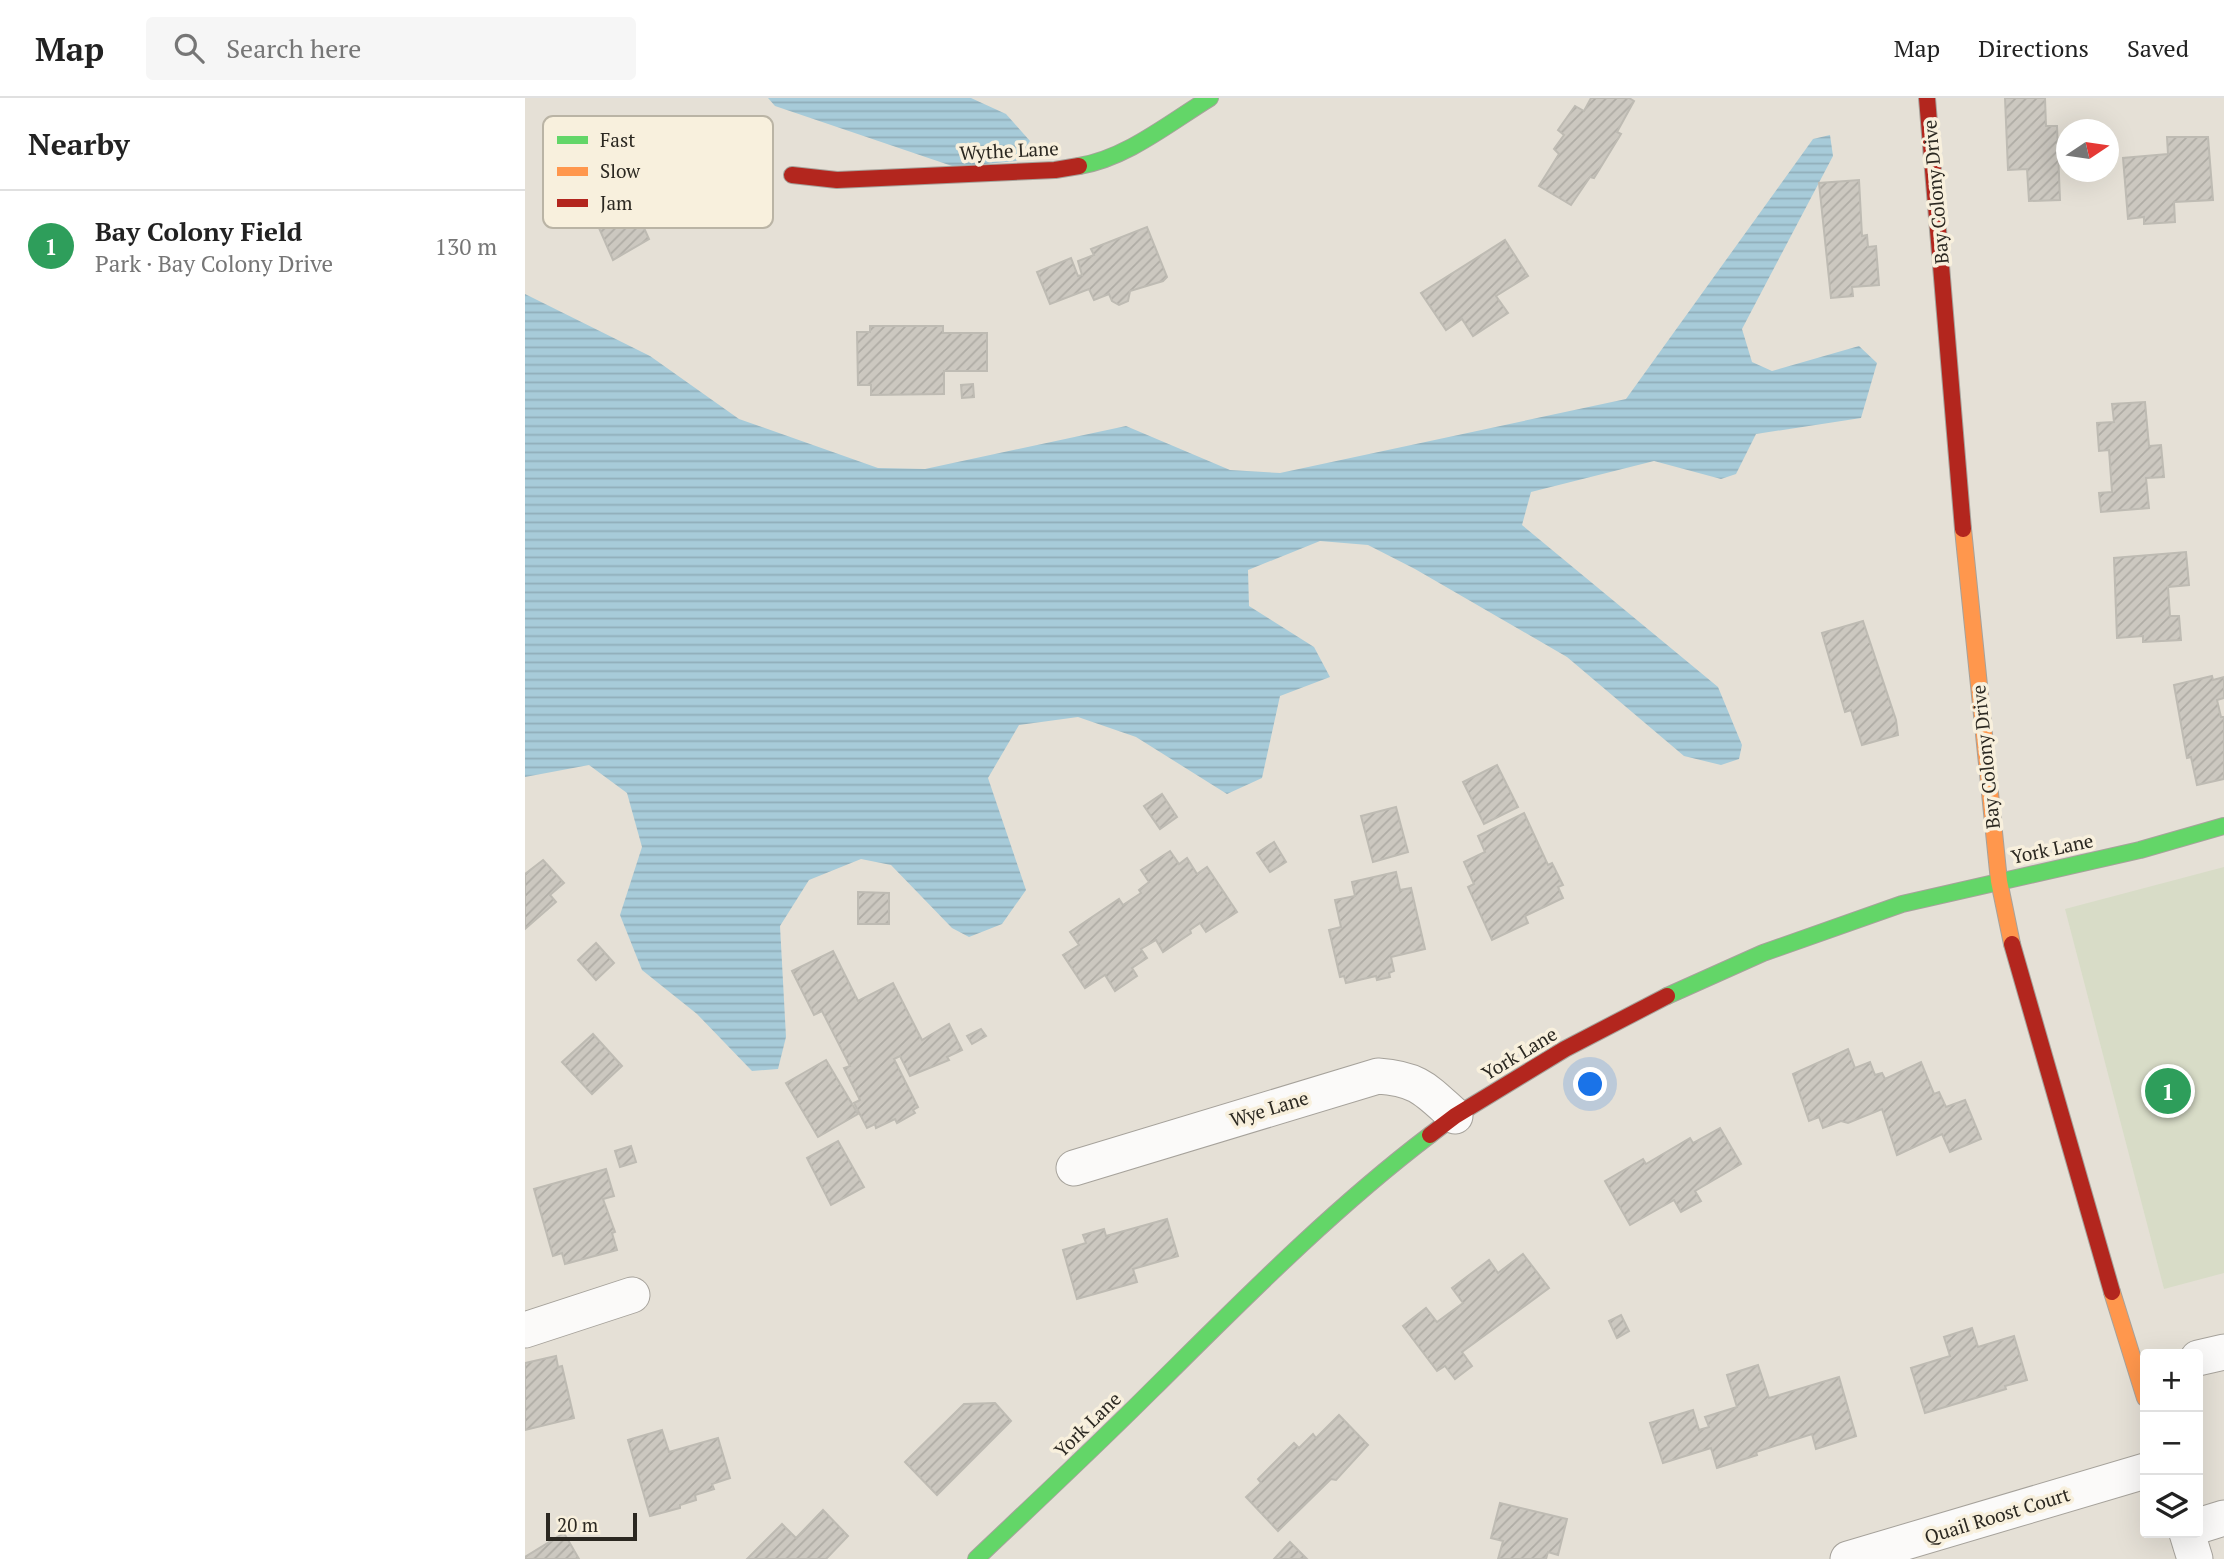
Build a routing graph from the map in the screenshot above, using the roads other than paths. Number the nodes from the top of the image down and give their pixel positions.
1 (1210, 98) edge
2 (1927, 98) edge
3 (792, 175) dead end
4 (2224, 826) edge
5 (1999, 881) junction
6 (1455, 1116) junction
7 (1074, 1168) dead end
8 (632, 1295) dead end
9 (525, 1329) edge
10 (2224, 1352) edge
11 (2203, 1357) edge
12 (2140, 1373) edge
13 (2140, 1472) edge
14 (2224, 1518) edge
15 (2203, 1524) edge
16 (2189, 1538) edge
17 (976, 1559) edge
18 (1848, 1559) edge
19 (2195, 1559) edge

1 - 3 street, Wythe Lane
2 - 5 street, Bay Colony Drive
4 - 5 street, York Lane
5 - 6 street, York Lane
5 - 12 street, Bay Colony Drive
6 - 7 street, Wye Lane
6 - 17 street, York Lane
8 - 9 street
10 - 11 street
13 - 18 street, Quail Roost Court
14 - 15 street
16 - 19 street

